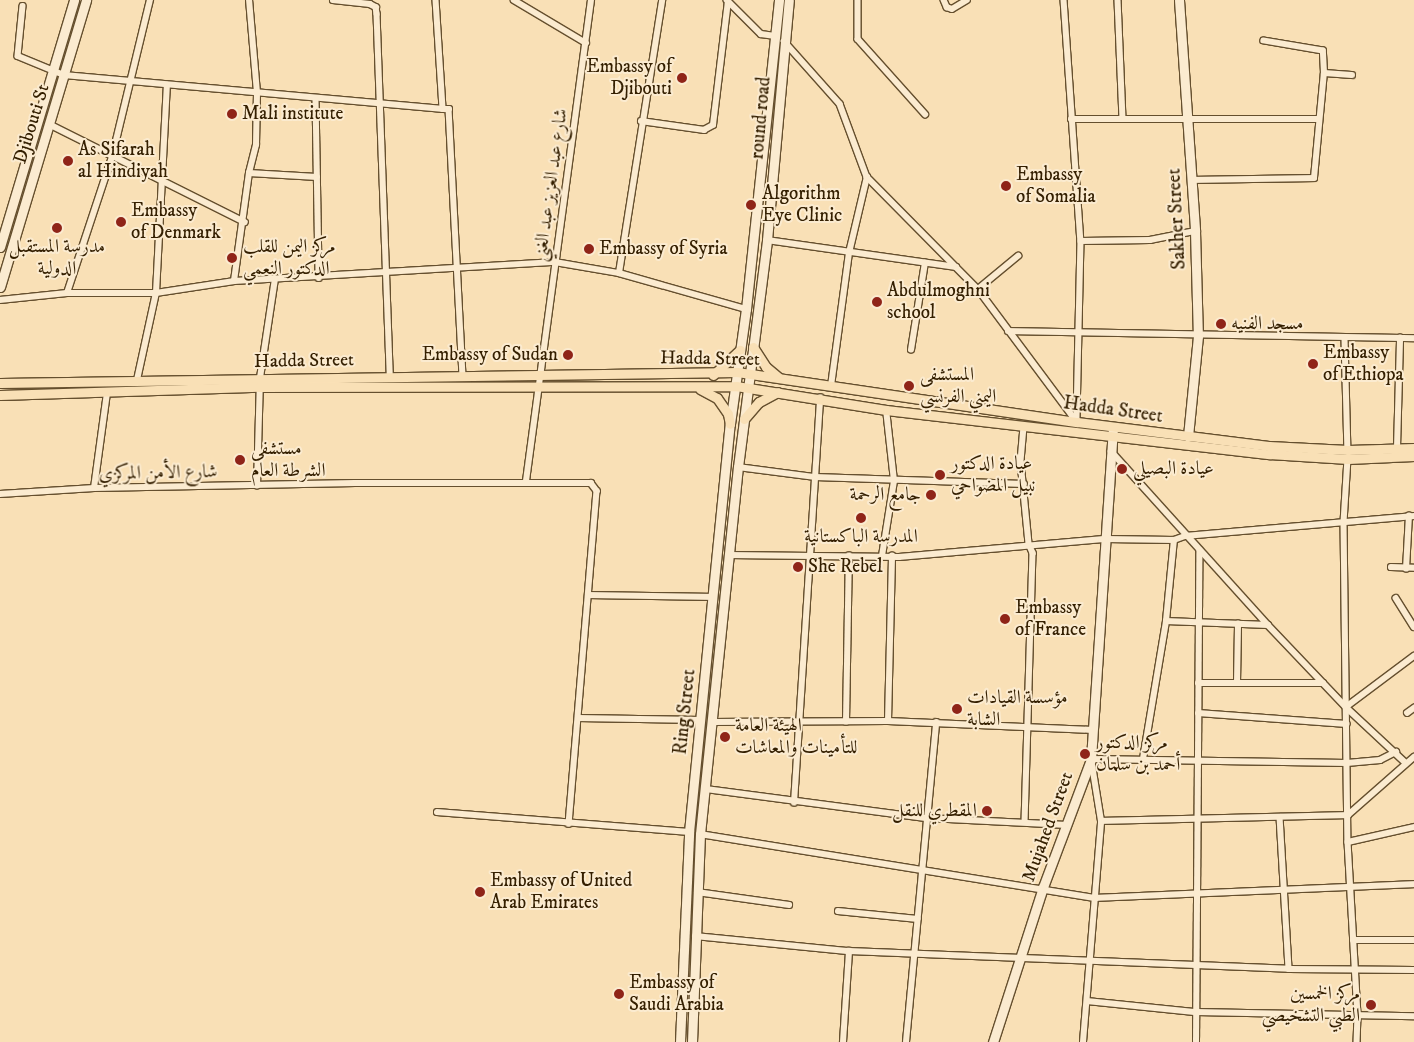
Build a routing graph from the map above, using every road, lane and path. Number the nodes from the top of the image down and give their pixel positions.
1 (74, 0) edge
2 (86, 0) edge
3 (150, 0) edge
4 (249, 0) edge
5 (333, 0) edge
6 (436, 0) edge
7 (514, 0) edge
8 (592, 0) edge
9 (662, 0) edge
10 (727, 0) edge
11 (779, 0) edge
12 (789, 0) edge
13 (858, 0) edge
14 (944, 0) edge
15 (967, 0) edge
16 (1064, 0) edge
17 (1118, 0) edge
18 (1179, 0) edge
19 (22, 6) dead end
20 (775, 36) junction
21 (784, 41) junction
22 (1264, 41) dead end
23 (586, 43) junction
24 (51, 72) junction
25 (1324, 73) junction
26 (64, 75) junction
27 (1352, 75) dead end
28 (131, 82) junction
29 (167, 85) junction
30 (258, 93) junction
31 (316, 99) junction
32 (378, 104) junction
33 (443, 109) junction
34 (924, 114) dead end
35 (1071, 119) junction
36 (1123, 119) junction
37 (1187, 119) junction
38 (1319, 119) junction
39 (641, 121) junction
40 (49, 124) junction
41 (112, 157) junction
42 (249, 173) junction
43 (317, 177) junction
44 (867, 177) junction
45 (1192, 180) junction
46 (160, 182) junction
47 (245, 222) junction
48 (1195, 231) junction
49 (767, 240) junction
50 (1081, 241) junction
51 (0, 247) edge
52 (849, 254) junction
53 (1018, 256) dead end
54 (555, 262) junction
55 (925, 263) junction
56 (458, 267) junction
57 (956, 267) junction
58 (384, 273) junction
59 (619, 273) junction
60 (319, 278) junction
61 (275, 280) junction
62 (234, 281) junction
63 (0, 287) edge
64 (978, 289) junction
65 (67, 293) junction
66 (156, 293) junction
67 (0, 300) edge
68 (746, 309) junction
69 (1080, 330) junction
70 (1008, 331) junction
71 (1198, 336) junction
72 (1400, 338) junction
73 (1414, 338) edge
74 (1345, 339) junction
75 (753, 346) junction
76 (740, 350) junction
77 (912, 350) dead end
78 (737, 372) junction
79 (543, 374) junction
80 (750, 374) junction
81 (463, 375) junction
82 (713, 375) junction
83 (390, 376) junction
84 (780, 379) junction
85 (137, 380) junction
86 (0, 383) edge
87 (259, 383) junction
88 (542, 385) junction
89 (736, 386) junction
90 (831, 386) junction
91 (697, 387) junction
92 (748, 387) junction
93 (780, 391) junction
94 (107, 392) junction
95 (0, 395) edge
96 (820, 398) junction
97 (886, 410) junction
98 (744, 419) junction
99 (1077, 422) junction
100 (730, 424) junction
101 (1024, 427) junction
102 (1114, 427) junction
103 (1188, 436) junction
104 (1112, 438) junction
105 (1397, 448) junction
106 (1414, 448) edge
107 (1111, 451) junction
108 (1348, 455) junction
109 (1414, 456) edge
110 (738, 467) junction
111 (815, 477) junction
112 (526, 481) junction
113 (894, 481) junction
114 (1024, 484) junction
115 (257, 486) junction
116 (94, 488) junction
117 (0, 494) edge
118 (1412, 516) edge
119 (1344, 522) junction
120 (1185, 536) junction
121 (1106, 539) junction
122 (1174, 540) junction
123 (1029, 544) junction
124 (1199, 551) junction
125 (808, 554) junction
126 (729, 555) junction
127 (850, 556) junction
128 (882, 556) junction
129 (892, 556) junction
130 (1391, 567) dead end
131 (1406, 568) junction
132 (1414, 568) edge
133 (590, 595) junction
134 (714, 597) junction
135 (1396, 598) dead end
136 (1166, 622) junction
137 (1199, 623) junction
138 (1413, 623) edge
139 (1238, 624) junction
140 (1268, 625) junction
141 (1414, 656) edge
142 (1198, 683) junction
143 (1237, 683) junction
144 (1323, 683) junction
145 (1346, 707) junction
146 (1414, 708) edge
147 (1198, 713) junction
148 (1407, 714) dead end
149 (578, 718) junction
150 (700, 720) junction
151 (888, 721) junction
152 (712, 722) junction
153 (846, 722) junction
154 (936, 722) junction
155 (800, 723) junction
156 (1346, 724) junction
157 (1026, 726) junction
158 (1092, 730) junction
159 (1396, 752) junction
160 (1414, 758) edge
161 (1091, 759) junction
162 (1143, 759) junction
163 (1197, 762) junction
164 (1406, 763) junction
165 (1347, 764) junction
166 (706, 789) junction
167 (794, 803) junction
168 (437, 812) dead end
169 (1348, 815) junction
170 (1280, 817) junction
171 (927, 818) junction
172 (1196, 819) junction
173 (1025, 821) junction
174 (1101, 821) junction
175 (569, 824) junction
176 (1067, 825) junction
177 (1414, 827) edge
178 (689, 832) junction
179 (700, 834) junction
180 (1348, 842) junction
181 (922, 868) junction
182 (1414, 884) edge
183 (1349, 886) junction
184 (1043, 887) junction
185 (697, 892) junction
186 (1284, 892) junction
187 (1195, 895) junction
188 (1096, 898) junction
189 (789, 906) dead end
190 (838, 912) dead end
191 (918, 918) junction
192 (695, 936) junction
193 (1353, 940) junction
194 (1414, 940) edge
195 (849, 951) junction
196 (914, 952) junction
197 (1020, 958) junction
198 (1090, 959) junction
199 (1196, 965) junction
200 (1289, 969) junction
201 (1355, 969) junction
202 (1414, 970) edge
203 (1087, 1002) junction
204 (1196, 1012) junction
205 (1358, 1015) junction
206 (1414, 1016) edge
207 (680, 1021) junction
208 (692, 1024) junction
209 (680, 1038) edge
210 (692, 1039) edge
211 (843, 1042) edge
212 (906, 1042) edge
213 (993, 1042) edge
214 (1084, 1042) edge
215 (1196, 1042) edge
216 (1357, 1042) edge

1 - 24 main road, Djibouti St
2 - 26 main road, Djibouti St
3 - 28 street
4 - 30 street
5 - 32 street
6 - 33 street
7 - 23 street
8 - 23 street, شارع عبد العزيز عبد الغني
9 - 39 street
10 - 20 street
10 - 39 street
11 - 20 main road, round road
12 - 21 main road, round road
13 - 34 street
14 - 15 street
16 - 35 street
17 - 36 street
18 - 37 main road, Sakher Street
19 - 24 street
20 - 68 main road, round road
21 - 44 street
21 - 49 main road, round road
22 - 25 street
23 - 54 street, شارع عبد العزيز عبد الغني
24 - 26 street
24 - 51 main road, Djibouti St
25 - 27 street
25 - 38 street
26 - 28 street
26 - 40 main road, Djibouti St
28 - 29 street
28 - 41 street
29 - 30 street
29 - 46 street
30 - 31 street
30 - 42 street
31 - 32 street
31 - 43 street
32 - 33 street
32 - 58 street
33 - 56 street
35 - 36 street
35 - 50 street
36 - 37 street
37 - 38 street
37 - 45 main road, Sakher Street
38 - 45 street
39 - 59 street
40 - 41 street
40 - 63 main road, Djibouti St
41 - 46 street
41 - 65 street
42 - 43 street
42 - 47 street
43 - 60 street
44 - 52 street
44 - 57 street
45 - 48 main road, Sakher Street
46 - 47 street
46 - 66 street
47 - 62 street
48 - 50 street
48 - 71 main road, Sakher Street
49 - 52 street
49 - 75 main road, round road
50 - 69 street
52 - 55 street
52 - 90 street
53 - 64 street
54 - 56 street
54 - 59 street
54 - 79 street, شارع عبد العزيز عبد الغني
55 - 57 street
55 - 77 street
56 - 58 street
56 - 81 street
57 - 64 street
58 - 60 street
58 - 83 street
59 - 68 street
60 - 61 street
61 - 62 street
61 - 87 street
62 - 66 street
64 - 70 street
65 - 66 street
65 - 67 street
66 - 85 street
68 - 76 main road, round road
69 - 70 street
69 - 71 street
69 - 99 street
70 - 99 street
71 - 74 street
71 - 103 main road, Sakher Street
72 - 73 street
72 - 74 street
72 - 105 street
74 - 108 street
75 - 80 main road, round road
75 - 84 main road
76 - 78 main road, round road
76 - 82 main road
78 - 80 main road, Hadda Street
78 - 82 main road, Hadda Street
78 - 89 main road, round road
79 - 81 main road, Hadda Street
79 - 82 main road, Hadda Street
79 - 88 street, شارع عبد العزيز عبد الغني
80 - 84 main road, Hadda Street
80 - 92 main road, round road
81 - 83 main road, Hadda Street
83 - 87 main road, Hadda Street
84 - 90 main road, Hadda Street
85 - 86 main road, Hadda Street
85 - 87 main road, Hadda Street
87 - 88 main road, Hadda Street
87 - 94 main road, Hadda Street
87 - 115 street
88 - 91 main road, Hadda Street
88 - 112 street, شارع عبد العزيز عبد الغني
89 - 91 main road, Hadda Street
89 - 92 main road, Hadda Street
89 - 100 main road, Ring Street
90 - 99 main road, Hadda Street
91 - 100 main road
92 - 93 main road, Hadda Street
92 - 98 main road, Ring Street
93 - 96 main road, Hadda Street
93 - 98 main road
94 - 95 main road, Hadda Street
94 - 116 street
96 - 97 main road, Hadda Street
96 - 111 street
97 - 101 main road, Hadda Street
97 - 113 street
98 - 110 main road, Ring Street
99 - 102 main road, Hadda Street
100 - 134 main road, Ring Street
101 - 104 main road, Hadda Street
101 - 114 street
102 - 103 main road, Hadda Street
102 - 104 main road, Mujahed Street
103 - 108 main road, Hadda Street
104 - 107 main road, Mujahed Street
104 - 108 main road, Hadda Street
105 - 106 main road, Hadda Street
105 - 108 main road, Hadda Street
107 - 120 street
107 - 121 main road, Mujahed Street
108 - 109 main road, Hadda Street
108 - 119 street
110 - 111 street
110 - 126 main road, Ring Street
111 - 113 street
111 - 125 street
112 - 115 street, شارع الأمن المركزي
112 - 133 street, شارع الأمن المركزي
113 - 114 street
113 - 128 street
114 - 123 street
115 - 116 street, شارع الأمن المركزي
116 - 117 street, شارع الأمن المركزي
118 - 119 street
118 - 131 street
119 - 120 street
119 - 145 street
120 - 122 street
120 - 124 street
121 - 122 street
121 - 123 street
121 - 158 main road, Mujahed Street
122 - 136 street
123 - 129 street
123 - 157 street
124 - 137 street
124 - 140 street
125 - 126 street
125 - 127 street
125 - 155 street
126 - 152 main road, Ring Street
127 - 128 street
127 - 153 street
128 - 129 street
129 - 151 street
130 - 131 street
131 - 132 street
133 - 134 street
133 - 149 street
134 - 150 main road, Ring Street
135 - 138 street
136 - 137 street
136 - 162 street
137 - 139 street
137 - 142 street
139 - 140 street
139 - 143 street
140 - 144 street
141 - 145 street
142 - 143 street
142 - 147 street
143 - 144 street
144 - 145 street
145 - 156 street
145 - 159 street
146 - 148 street
147 - 156 street
147 - 163 street
149 - 150 street
149 - 175 street
150 - 178 main road, Ring Street
151 - 153 street
151 - 154 street
152 - 155 street
152 - 166 main road, Ring Street
153 - 155 street
154 - 157 street
154 - 171 street
155 - 167 street
156 - 165 street
157 - 158 street
157 - 173 street
158 - 161 main road, Mujahed Street
159 - 164 street
159 - 165 street
160 - 164 street
161 - 162 street
161 - 174 street
161 - 176 main road, Mujahed Street
162 - 163 street
163 - 165 street
163 - 172 street
164 - 169 street
165 - 169 street
166 - 167 street
166 - 179 main road, Ring Street
167 - 171 street
168 - 175 street
169 - 170 street
169 - 180 street
170 - 172 street
170 - 186 street
171 - 173 street
171 - 181 street
172 - 174 street
172 - 187 street
173 - 176 street
174 - 188 street
175 - 178 street
176 - 184 main road, Mujahed Street
177 - 180 street
178 - 179 main road
178 - 207 main road, Ring Street
179 - 181 street
179 - 185 main road, Ring Street
180 - 183 street
181 - 184 street
181 - 191 street
182 - 183 street
183 - 186 street
183 - 193 street
184 - 188 street
184 - 197 main road, Mujahed Street
185 - 189 street
185 - 192 main road, Ring Street
186 - 187 street
186 - 200 street
187 - 188 street
187 - 199 street
188 - 198 street
190 - 191 street
191 - 196 street
192 - 195 street
192 - 208 main road, Ring Street
193 - 194 street
193 - 201 street
195 - 196 street
195 - 211 street
196 - 197 street
196 - 212 street
197 - 198 street
197 - 213 main road, Mujahed Street
198 - 199 street
198 - 203 street
199 - 200 street
199 - 204 street
200 - 201 street
201 - 202 street
201 - 205 street
203 - 204 street
203 - 214 street
204 - 205 street
204 - 215 street
205 - 206 street
205 - 216 street
207 - 208 main road
207 - 209 main road, Ring Street
208 - 210 main road, Ring Street
209 - 210 main road

